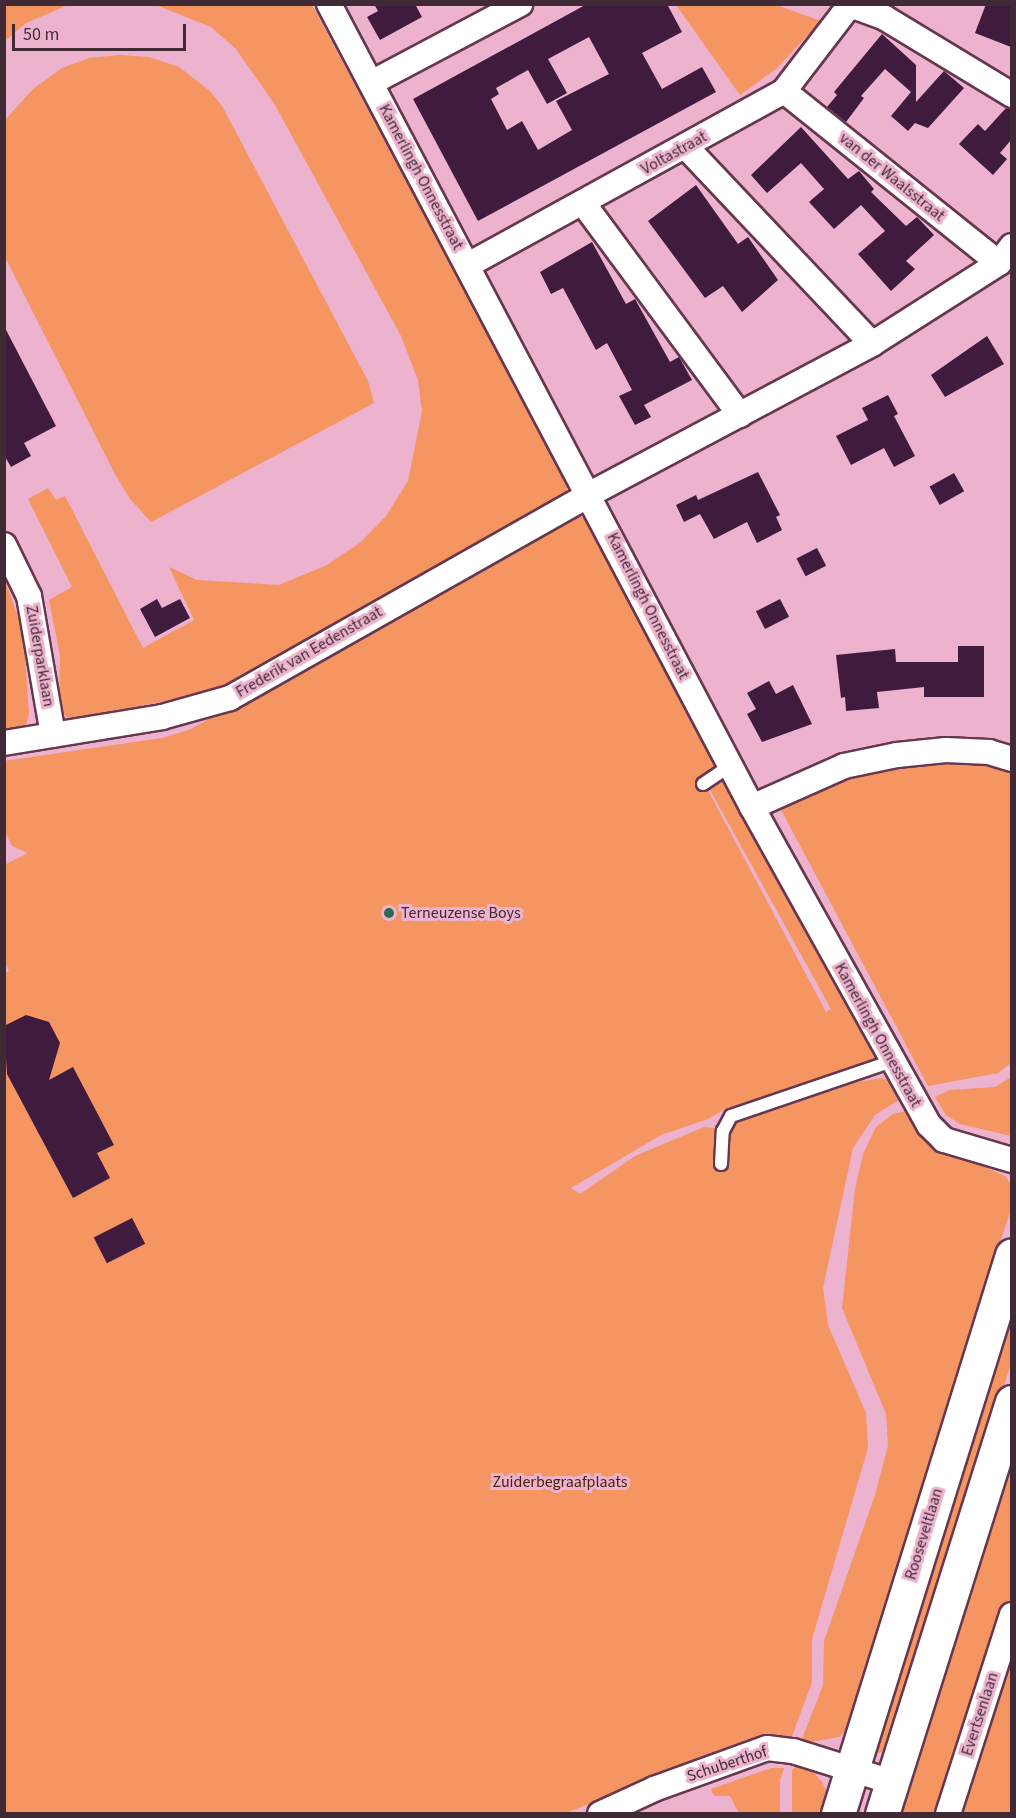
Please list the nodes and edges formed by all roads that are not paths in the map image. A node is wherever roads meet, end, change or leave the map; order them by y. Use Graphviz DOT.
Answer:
graph roads {
  1 [pos="329,4"];
  2 [pos="520,4"];
  3 [pos="850,4"];
  4 [pos="371,83"];
  5 [pos="784,90"];
  6 [pos="1011,95"];
  7 [pos="686,147"];
  8 [pos="583,203"];
  9 [pos="1005,254"];
  10 [pos="468,265"];
  11 [pos="872,344"];
  12 [pos="740,415"];
  13 [pos="590,494"];
  14 [pos="4,545"];
  15 [pos="53,735"];
  16 [pos="4,743"];
  17 [pos="1011,759"];
  18 [pos="731,765"];
  19 [pos="703,784"];
  20 [pos="752,807"];
  21 [pos="893,1061"];
  22 [pos="1011,1160"];
  23 [pos="721,1164"];
  24 [pos="1011,1255"];
  25 [pos="1011,1402"];
  26 [pos="1011,1615"];
  27 [pos="851,1769"];
  28 [pos="892,1782"];
  29 [pos="600,1814"];
  30 [pos="838,1814"];
  31 [pos="882,1814"];
  32 [pos="948,1814"];
  1 -- 4 [label="street, Kamerlingh Onnesstraat"];
  2 -- 4 [label="street"];
  3 -- 5 [label="street, Voltastraat"];
  3 -- 6 [label="street"];
  4 -- 10 [label="street, Kamerlingh Onnesstraat"];
  5 -- 7 [label="street, Voltastraat"];
  5 -- 9 [label="street, van der Waalsstraat"];
  7 -- 8 [label="street, Voltastraat"];
  7 -- 11 [label="street"];
  8 -- 10 [label="street, Voltastraat"];
  8 -- 12 [label="street"];
  9 -- 11 [label="street, van der Waalsstraat"];
  10 -- 13 [label="street, Kamerlingh Onnesstraat"];
  11 -- 12 [label="street, van der Waalsstraat"];
  12 -- 13 [label="street, van der Waalsstraat"];
  13 -- 15 [label="street, Frederik van Eedenstraat"];
  13 -- 18 [label="street, Kamerlingh Onnesstraat"];
  14 -- 15 [label="street, Zuiderparklaan"];
  15 -- 16 [label="street, Frederik van Eedenstraat"];
  17 -- 20 [label="street"];
  18 -- 19 [label="lane"];
  18 -- 20 [label="street, Kamerlingh Onnesstraat"];
  20 -- 21 [label="street, Kamerlingh Onnesstraat"];
  21 -- 22 [label="street, Kamerlingh Onnesstraat"];
  21 -- 23 [label="lane"];
  24 -- 27 [label="main road, Rooseveltlaan"];
  25 -- 28 [label="main road"];
  26 -- 32 [label="street, Evertsenlaan"];
  27 -- 28 [label="street, Schuberthof"];
  27 -- 29 [label="street, Schuberthof"];
  27 -- 30 [label="main road, Rooseveltlaan"];
  28 -- 31 [label="main road"];
}
